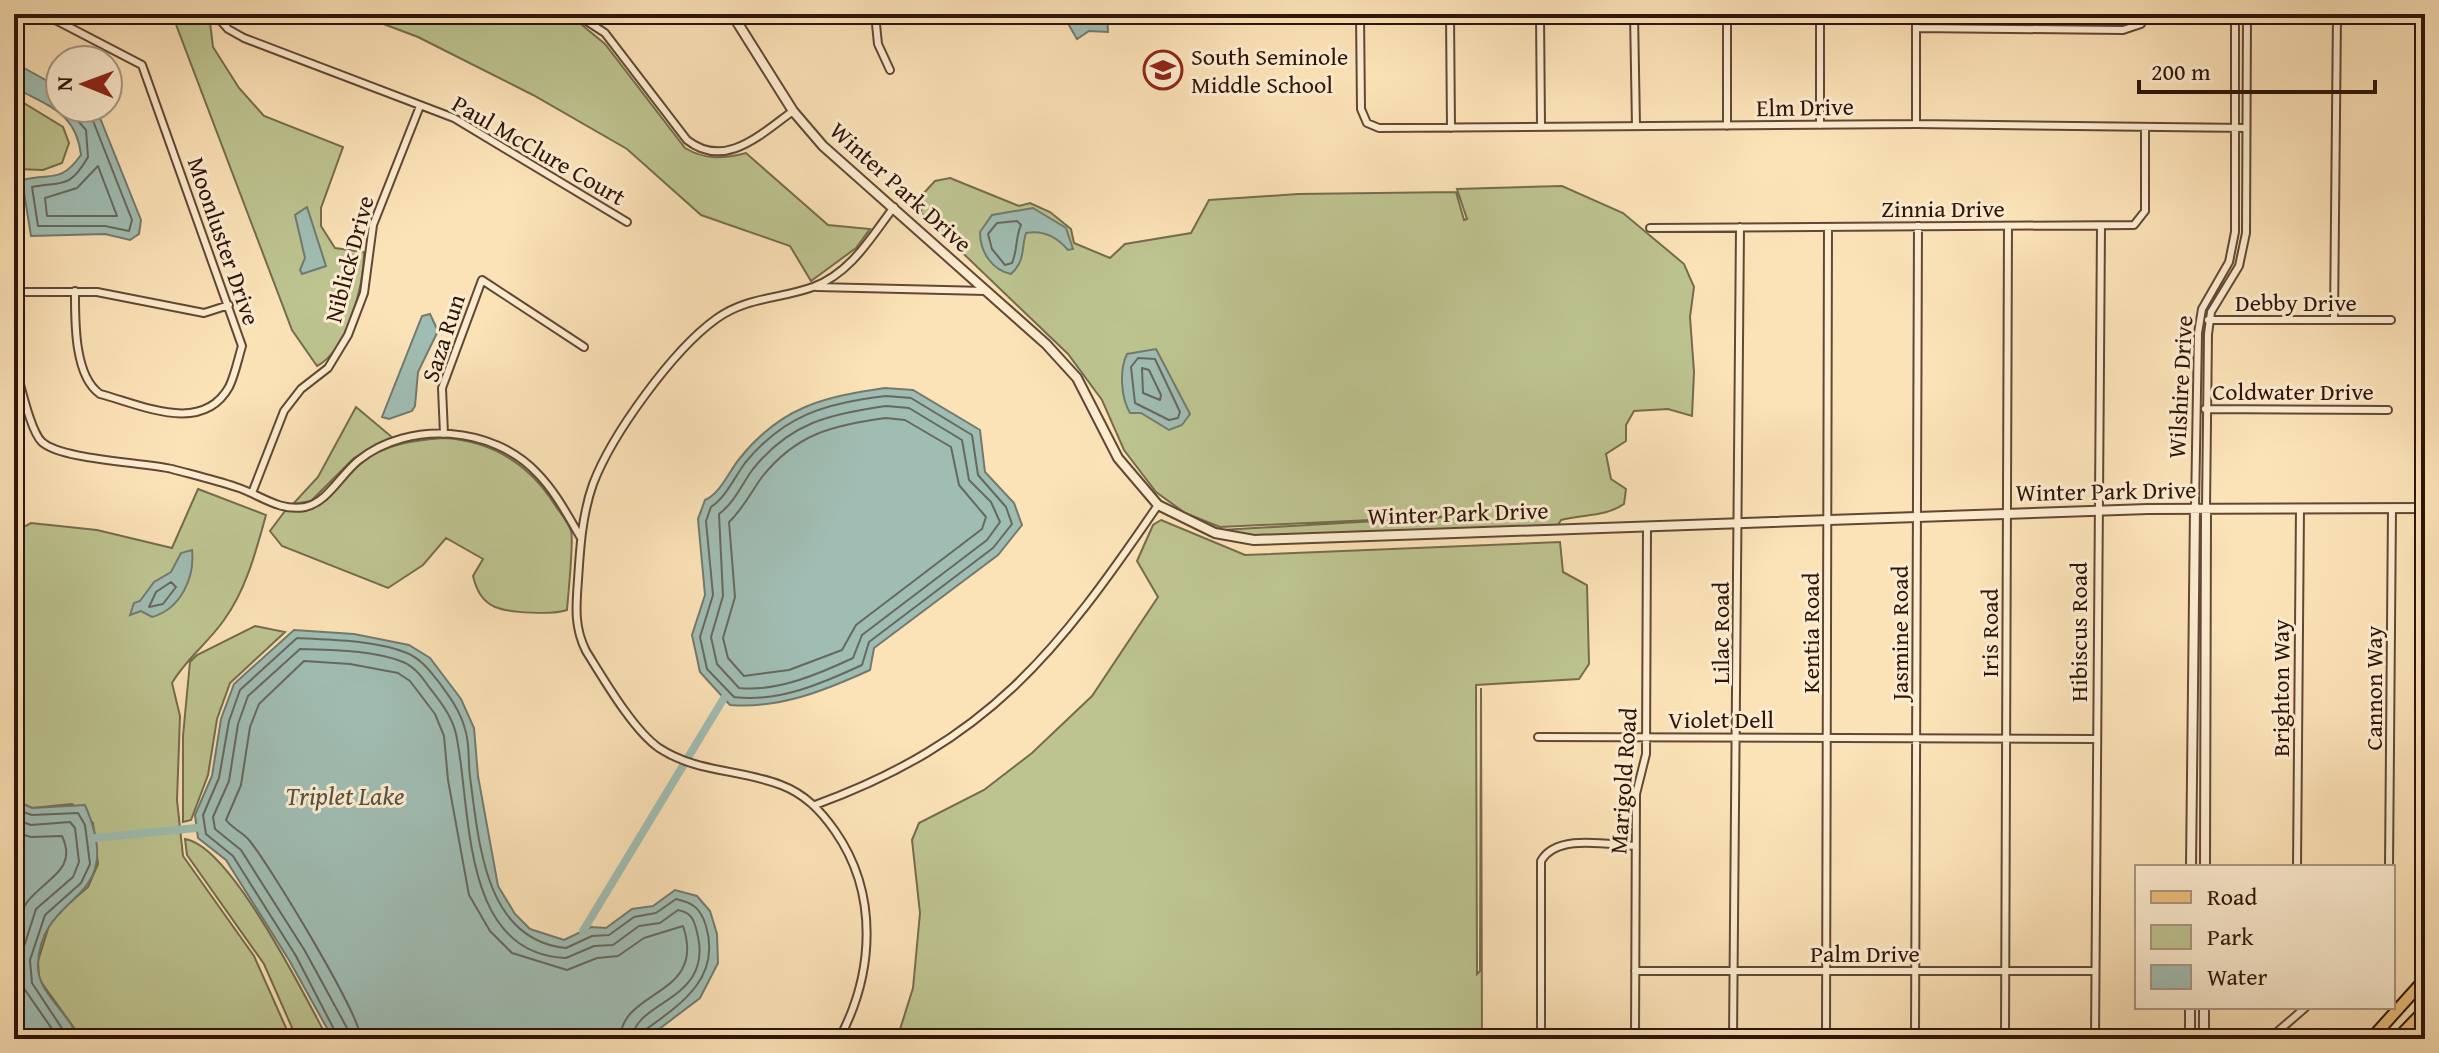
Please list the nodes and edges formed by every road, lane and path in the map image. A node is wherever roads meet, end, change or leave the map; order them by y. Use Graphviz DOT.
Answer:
graph roads {
  1 [pos="44,14"];
  2 [pos="215,14"];
  3 [pos="576,14"];
  4 [pos="732,14"];
  5 [pos="875,14"];
  6 [pos="1360,14"];
  7 [pos="1450,14"];
  8 [pos="1540,14"];
  9 [pos="1634,14"];
  10 [pos="1727,14"];
  11 [pos="1820,14"];
  12 [pos="1916,14"];
  13 [pos="2146,14"];
  14 [pos="2235,14"];
  15 [pos="2247,14"];
  16 [pos="2337,14"];
  17 [pos="1916,28"];
  18 [pos="890,70"];
  19 [pos="420,106"];
  20 [pos="793,111"];
  21 [pos="1916,124"];
  22 [pos="1820,125"];
  23 [pos="1541,126"];
  24 [pos="1636,126"];
  25 [pos="1727,126"];
  26 [pos="2145,127"];
  27 [pos="2235,127"];
  28 [pos="1451,128"];
  29 [pos="2246,128"];
  30 [pos="894,207"];
  31 [pos="627,222"];
  32 [pos="1918,226"];
  33 [pos="2008,226"];
  34 [pos="2101,226"];
  35 [pos="1740,227"];
  36 [pos="1828,227"];
  37 [pos="1650,228"];
  38 [pos="814,287"];
  39 [pos="75,291"];
  40 [pos="987,291"];
  41 [pos="14,292"];
  42 [pos="229,305"];
  43 [pos="2201,319"];
  44 [pos="2334,319"];
  45 [pos="2211,320"];
  46 [pos="2391,320"];
  47 [pos="584,347"];
  48 [pos="14,363"];
  49 [pos="2198,409"];
  50 [pos="2208,409"];
  51 [pos="2388,410"];
  52 [pos="444,434"];
  53 [pos="252,493"];
  54 [pos="1158,505"];
  55 [pos="2195,507"];
  56 [pos="2206,508"];
  57 [pos="2300,508"];
  58 [pos="2392,508"];
  59 [pos="2425,508"];
  60 [pos="2097,511"];
  61 [pos="2007,513"];
  62 [pos="1917,517"];
  63 [pos="1827,520"];
  64 [pos="1738,523"];
  65 [pos="1647,526"];
  66 [pos="581,538"];
  67 [pos="2192,619"];
  68 [pos="2206,619"];
  69 [pos="1538,737"];
  70 [pos="1646,737"];
  71 [pos="1738,737"];
  72 [pos="2006,737"];
  73 [pos="1828,738"];
  74 [pos="1917,738"];
  75 [pos="2096,739"];
  76 [pos="2191,789"];
  77 [pos="2205,789"];
  78 [pos="815,805"];
  79 [pos="1635,846"];
  80 [pos="2191,865"];
  81 [pos="2205,865"];
  82 [pos="2297,865"];
  83 [pos="2389,865"];
  84 [pos="1734,970"];
  85 [pos="1635,971"];
  86 [pos="1826,971"];
  87 [pos="1916,971"];
  88 [pos="2005,971"];
  89 [pos="2095,971"];
  90 [pos="2425,979"];
  91 [pos="2190,1009"];
  92 [pos="2204,1009"];
  93 [pos="2304,1009"];
  94 [pos="2425,1010"];
  95 [pos="2425,1030"];
  96 [pos="839,1039"];
  97 [pos="1541,1039"];
  98 [pos="1635,1039"];
  99 [pos="1733,1039"];
  100 [pos="1826,1039"];
  101 [pos="1915,1039"];
  102 [pos="2005,1039"];
  103 [pos="2095,1039"];
  104 [pos="2190,1039"];
  105 [pos="2204,1039"];
  106 [pos="2269,1039"];
  107 [pos="2371,1039"];
  108 [pos="2397,1039"];
  109 [pos="2416,1039"];
  1 -- 42 [label="street, Moonluster Drive"];
  2 -- 19 [label="street, Paul McClure Court"];
  3 -- 20 [label="street"];
  4 -- 20 [label="street, Winter Park Drive"];
  5 -- 18 [label="street"];
  6 -- 28 [label="street, Elm Drive"];
  7 -- 28 [label="street"];
  8 -- 23 [label="street"];
  9 -- 24 [label="street"];
  10 -- 25 [label="street"];
  11 -- 22 [label="street"];
  12 -- 17 [label="street"];
  13 -- 17 [label="street"];
  14 -- 27 [label="street, Wilshire Drive"];
  15 -- 29 [label="street, Wilshire Drive"];
  16 -- 44 [label="street"];
  17 -- 21 [label="street"];
  19 -- 31 [label="street, Paul McClure Court"];
  19 -- 53 [label="street, Niblick Drive"];
  20 -- 30 [label="street, Winter Park Drive"];
  21 -- 22 [label="street, Elm Drive"];
  21 -- 26 [label="street, Elm Drive"];
  22 -- 25 [label="street, Elm Drive"];
  23 -- 24 [label="street, Elm Drive"];
  23 -- 28 [label="street, Elm Drive"];
  24 -- 25 [label="street, Elm Drive"];
  26 -- 27 [label="street, Elm Drive"];
  26 -- 34 [label="street, Zinnia Drive"];
  27 -- 29 [label="street, Elm Drive"];
  27 -- 43 [label="street, Wilshire Drive"];
  29 -- 45 [label="street, Wilshire Drive"];
  30 -- 38 [label="street"];
  30 -- 40 [label="street, Winter Park Drive"];
  32 -- 33 [label="street, Zinnia Drive"];
  32 -- 36 [label="street, Zinnia Drive"];
  32 -- 62 [label="street, Jasmine Road"];
  33 -- 34 [label="street, Zinnia Drive"];
  33 -- 61 [label="street, Iris Road"];
  34 -- 60 [label="street, Hibiscus Road"];
  35 -- 36 [label="street, Zinnia Drive"];
  35 -- 37 [label="street, Zinnia Drive"];
  35 -- 64 [label="street, Lilac Road"];
  36 -- 63 [label="street, Kentia Road"];
  38 -- 40 [label="street"];
  38 -- 66 [label="street"];
  39 -- 41 [label="street"];
  39 -- 42 [label="street"];
  39 -- 42 [label="street, Moonluster Drive"];
  40 -- 54 [label="street, Winter Park Drive"];
  43 -- 45 [label="street, Debby Drive"];
  43 -- 49 [label="street, Wilshire Drive"];
  44 -- 45 [label="street, Debby Drive"];
  44 -- 46 [label="street, Debby Drive"];
  45 -- 50 [label="street, Wilshire Drive"];
  47 -- 52 [label="street, Saza Run"];
  48 -- 53 [label="street"];
  49 -- 50 [label="street, Coldwater Drive"];
  49 -- 55 [label="street, Wilshire Drive"];
  50 -- 51 [label="street, Coldwater Drive"];
  50 -- 56 [label="street, Wilshire Drive"];
  52 -- 53 [label="street"];
  52 -- 66 [label="street"];
  54 -- 65 [label="street, Winter Park Drive"];
  54 -- 78 [label="street"];
  55 -- 56 [label="street, Winter Park Drive"];
  55 -- 60 [label="street, Winter Park Drive"];
  55 -- 67 [label="street, Wilshire Drive"];
  56 -- 57 [label="street, Winter Park Drive"];
  56 -- 68 [label="street, Wilshire Drive"];
  57 -- 58 [label="street, Winter Park Drive"];
  57 -- 82 [label="street, Brighton Way"];
  58 -- 59 [label="street, Winter Park Drive"];
  58 -- 83 [label="street, Cannon Way"];
  60 -- 61 [label="street, Winter Park Drive"];
  60 -- 75 [label="street, Hibiscus Road"];
  61 -- 62 [label="street, Winter Park Drive"];
  61 -- 72 [label="street, Iris Road"];
  62 -- 63 [label="street, Winter Park Drive"];
  62 -- 74 [label="street, Jasmine Road"];
  63 -- 64 [label="street, Winter Park Drive"];
  63 -- 73 [label="street, Kentia Road"];
  64 -- 65 [label="street, Winter Park Drive"];
  64 -- 71 [label="street, Lilac Road"];
  65 -- 70 [label="street, Marigold Road"];
  66 -- 78 [label="street"];
  67 -- 68 [label="street"];
  67 -- 76 [label="street, Wilshire Drive"];
  68 -- 77 [label="street, Wilshire Drive"];
  69 -- 70 [label="street, Violet Dell"];
  70 -- 71 [label="street, Violet Dell"];
  70 -- 79 [label="street, Marigold Road"];
  71 -- 73 [label="street, Violet Dell"];
  71 -- 84 [label="street, Lilac Road"];
  72 -- 74 [label="street, Violet Dell"];
  72 -- 75 [label="street, Violet Dell"];
  72 -- 88 [label="street, Iris Road"];
  73 -- 74 [label="street, Violet Dell"];
  73 -- 86 [label="street, Kentia Road"];
  74 -- 87 [label="street, Jasmine Road"];
  75 -- 89 [label="street, Hibiscus Road"];
  76 -- 77 [label="street"];
  76 -- 80 [label="street, Wilshire Drive"];
  77 -- 81 [label="street, Wilshire Drive"];
  78 -- 96 [label="street"];
  79 -- 85 [label="street, Marigold Road"];
  79 -- 97 [label="street"];
  84 -- 85 [label="street, Palm Drive"];
  84 -- 86 [label="street, Palm Drive"];
  84 -- 99 [label="street, Lilac Road"];
  85 -- 98 [label="street, Marigold Road"];
  86 -- 87 [label="street, Palm Drive"];
  86 -- 100 [label="street, Kentia Road"];
  87 -- 88 [label="street, Palm Drive"];
  87 -- 101 [label="street, Jasmine Road"];
  88 -- 89 [label="street, Palm Drive"];
  88 -- 102 [label="street, Iris Road"];
  89 -- 103 [label="street, Hibiscus Road"];
  90 -- 107 [label="main road"];
  91 -- 104 [label="street"];
  92 -- 105 [label="street"];
  93 -- 106 [label="street"];
  94 -- 108 [label="main road"];
  95 -- 109 [label="main road"];
}
